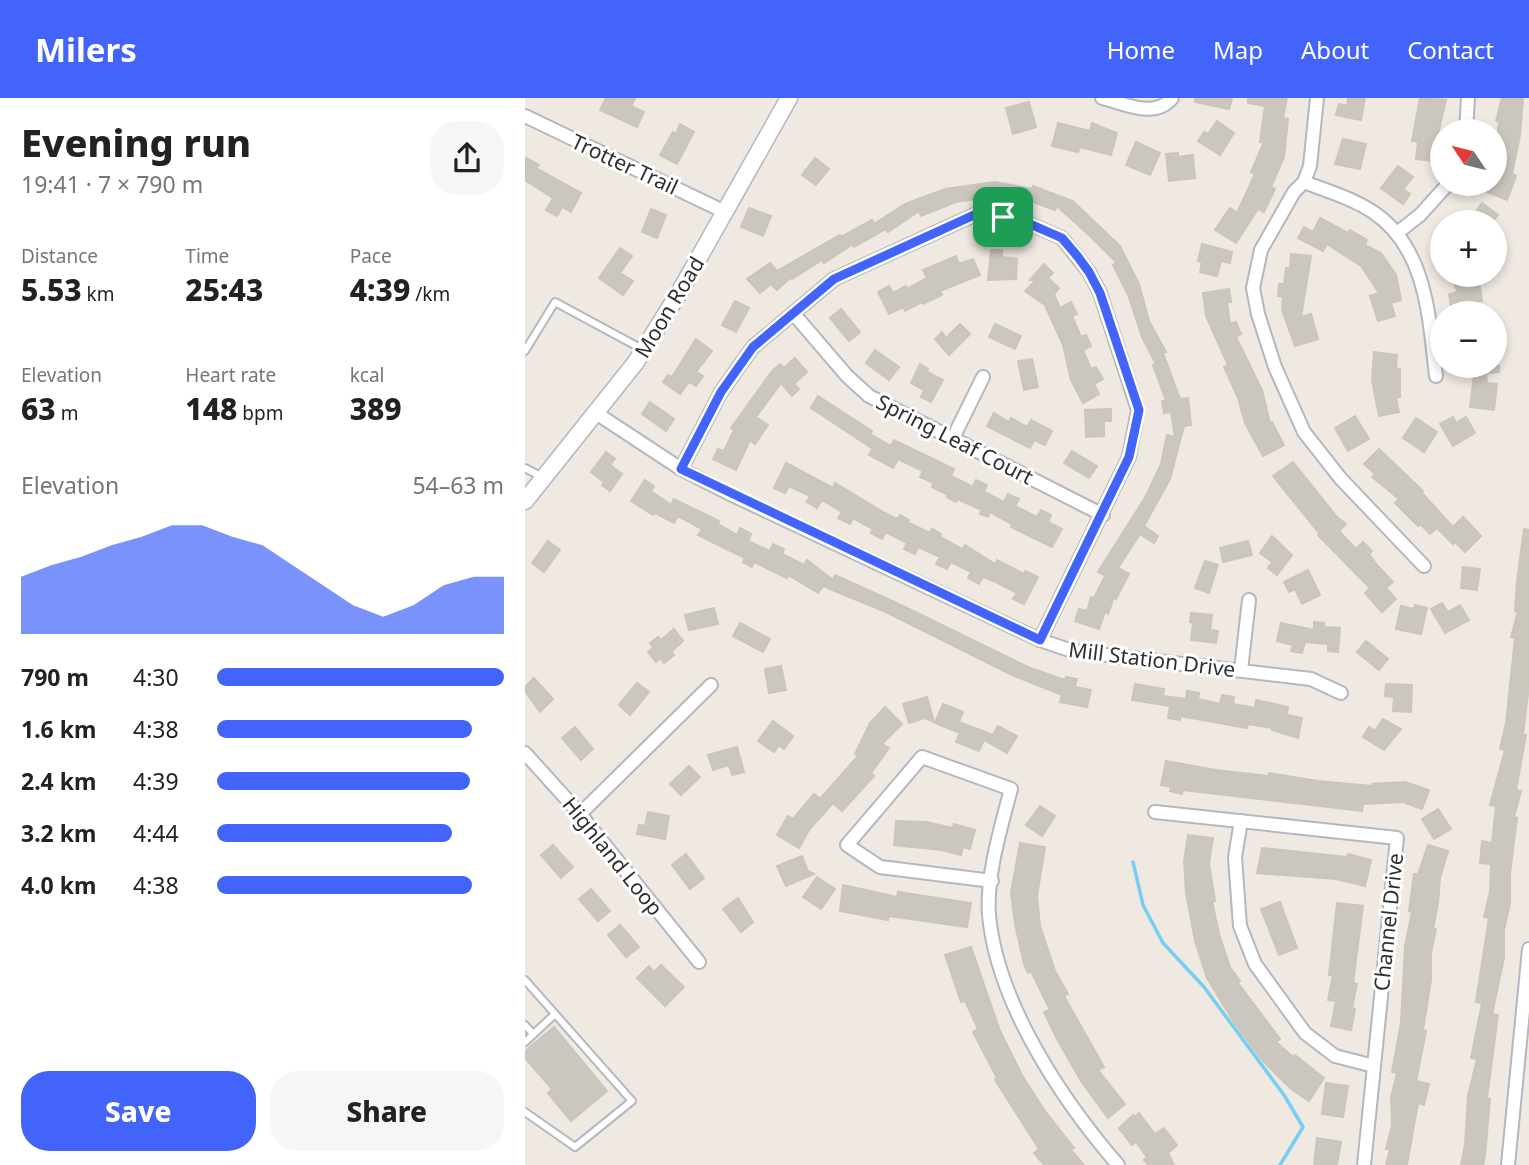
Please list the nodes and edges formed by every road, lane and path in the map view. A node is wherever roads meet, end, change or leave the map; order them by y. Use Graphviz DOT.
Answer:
graph roads {
  1 [pos="789,98"];
  2 [pos="1102,98"];
  3 [pos="1172,98"];
  4 [pos="1317,98"];
  5 [pos="1468,98"];
  6 [pos="525,116"];
  7 [pos="1467,119"];
  8 [pos="1304,183"];
  9 [pos="1437,196"];
  10 [pos="725,212"];
  11 [pos="1397,233"];
  12 [pos="793,313"];
  13 [pos="1430,325"];
  14 [pos="643,350"];
  15 [pos="525,351"];
  16 [pos="983,377"];
  17 [pos="596,413"];
  18 [pos="953,438"];
  19 [pos="525,468"];
  20 [pos="681,469"];
  21 [pos="544,478"];
  22 [pos="525,500"];
  23 [pos="1103,515"];
  24 [pos="1425,566"];
  25 [pos="1249,600"];
  26 [pos="1040,640"];
  27 [pos="1241,670"];
  28 [pos="711,685"];
  29 [pos="1341,693"];
  30 [pos="525,752"];
  31 [pos="1155,812"];
  32 [pos="579,814"];
  33 [pos="1241,821"];
  34 [pos="992,881"];
  35 [pos="1529,949"];
  36 [pos="699,962"];
  37 [pos="525,980"];
  38 [pos="555,1014"];
  39 [pos="525,1025"];
  40 [pos="533,1034"];
  41 [pos="525,1042"];
  42 [pos="1374,1066"];
  43 [pos="525,1112"];
  44 [pos="1118,1165"];
  45 [pos="1364,1165"];
  46 [pos="1508,1165"];
  1 -- 10 [label="street, Moon Road"];
  2 -- 3 [label="street"];
  4 -- 8 [label="street"];
  5 -- 7 [label="street"];
  6 -- 10 [label="street, Trotter Trail"];
  8 -- 11 [label="street"];
  8 -- 24 [label="street"];
  9 -- 11 [label="street"];
  10 -- 14 [label="street, Moon Road"];
  11 -- 13 [label="street"];
  12 -- 18 [label="street, Spring Leaf Court"];
  12 -- 20 [label="street"];
  12 -- 23 [label="street"];
  14 -- 15 [label="lane"];
  14 -- 17 [label="street, Moon Road"];
  16 -- 18 [label="street"];
  17 -- 20 [label="street, Mill Station Drive"];
  17 -- 21 [label="street, Moon Road"];
  18 -- 23 [label="street, Spring Leaf Court"];
  19 -- 21 [label="lane"];
  20 -- 26 [label="street, Mill Station Drive"];
  21 -- 22 [label="street, Moon Road"];
  23 -- 26 [label="street"];
  25 -- 27 [label="street"];
  26 -- 27 [label="street, Mill Station Drive"];
  27 -- 29 [label="street, Mill Station Drive"];
  28 -- 32 [label="street"];
  30 -- 32 [label="street, Highland Loop"];
  31 -- 33 [label="street, Channel Drive"];
  32 -- 36 [label="street, Highland Loop"];
  33 -- 42 [label="street"];
  33 -- 42 [label="street, Channel Drive"];
  34 -- 34 [label="street"];
  34 -- 44 [label="street"];
  35 -- 46 [label="street"];
  37 -- 38 [label="lane"];
  38 -- 40 [label="lane"];
  38 -- 43 [label="lane"];
  39 -- 40 [label="lane"];
  40 -- 41 [label="lane"];
  42 -- 45 [label="street, Channel Drive"];
}
